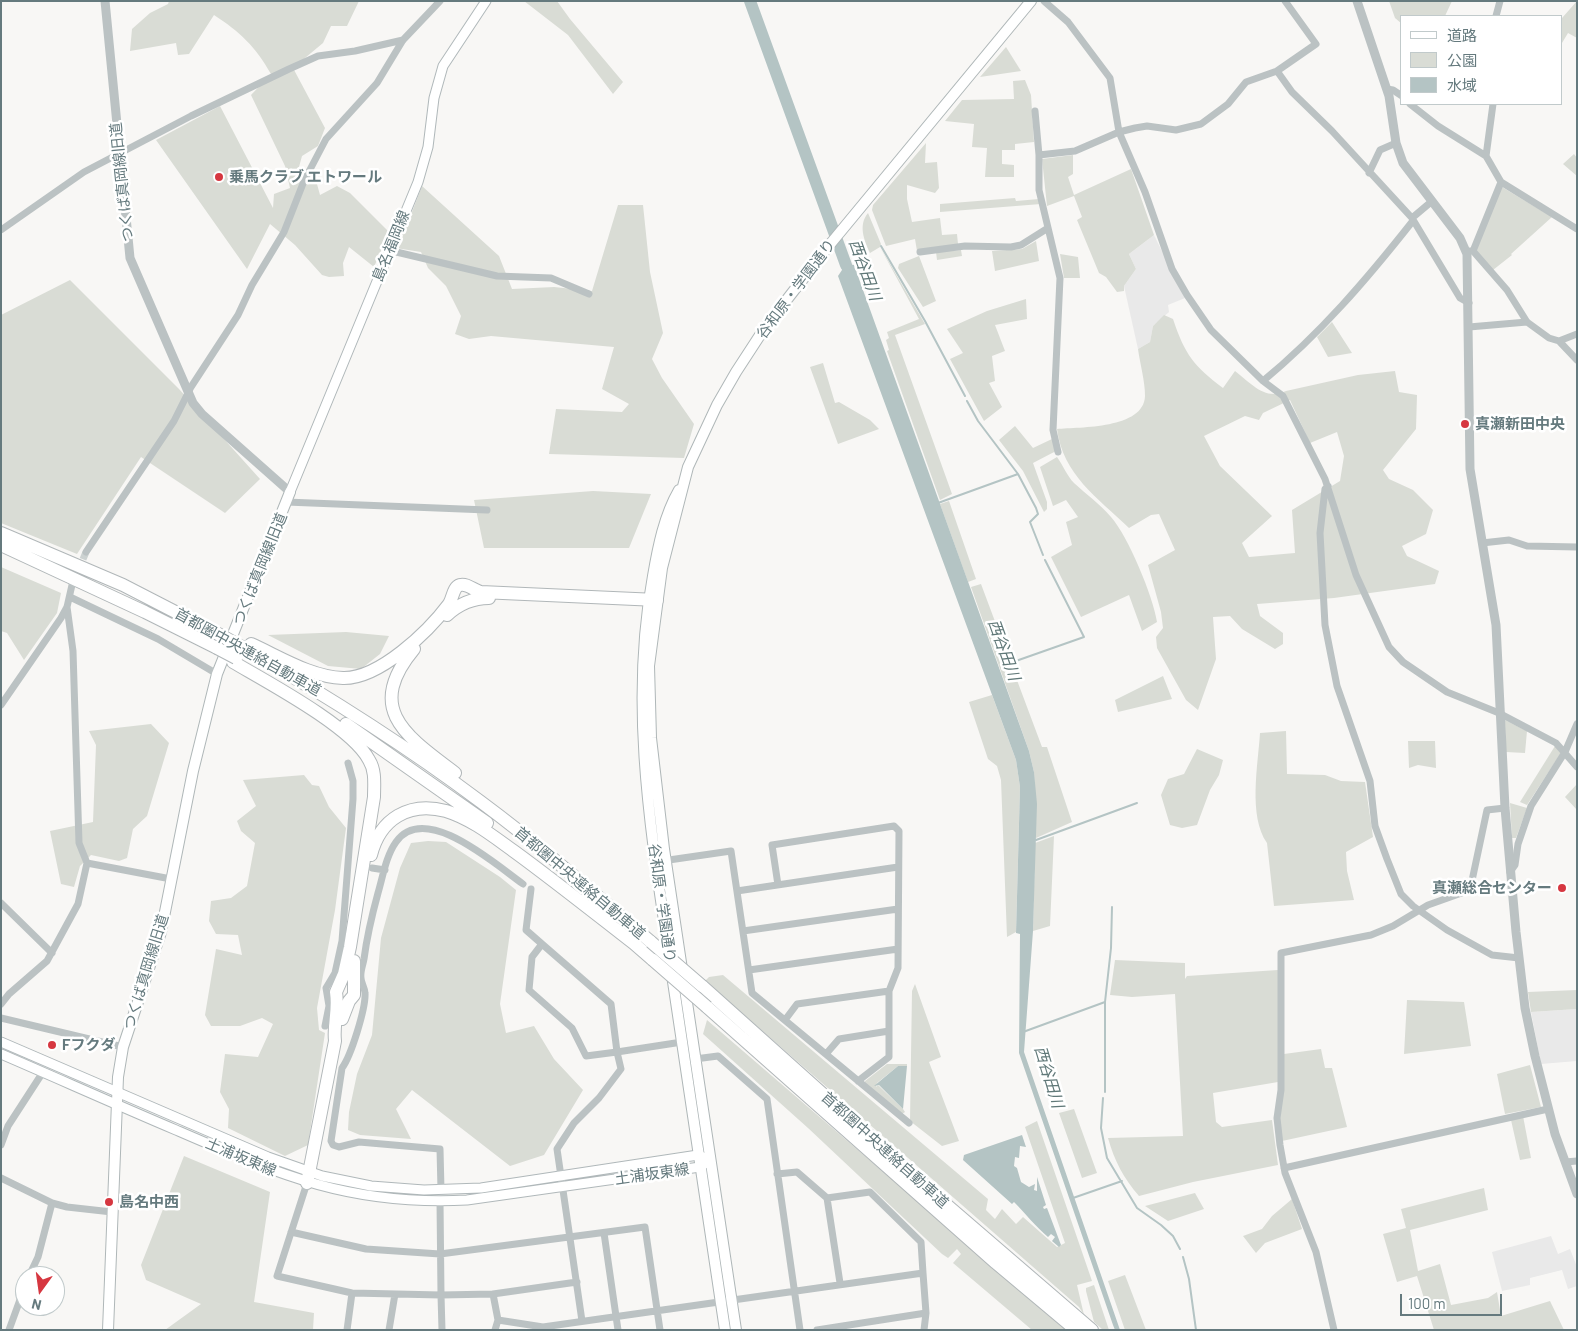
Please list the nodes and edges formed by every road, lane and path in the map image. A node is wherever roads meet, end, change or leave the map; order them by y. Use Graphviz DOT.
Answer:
graph roads {
  1 [pos="105,1"];
  2 [pos="440,1"];
  3 [pos="486,1"];
  4 [pos="1031,1"];
  5 [pos="1044,1"];
  6 [pos="1284,1"];
  7 [pos="1357,1"];
  8 [pos="1500,1"];
  9 [pos="1496,15"];
  10 [pos="403,40"];
  11 [pos="1277,71"];
  12 [pos="1387,89"];
  13 [pos="1400,95"];
  14 [pos="1411,105"];
  15 [pos="1493,105"];
  16 [pos="1035,111"];
  17 [pos="1119,132"];
  18 [pos="1396,143"];
  19 [pos="119,153"];
  20 [pos="1039,155"];
  21 [pos="1486,156"];
  22 [pos="1370,173"];
  23 [pos="1501,182"];
  24 [pos="1431,202"];
  25 [pos="1412,220"];
  26 [pos="1048,228"];
  27 [pos="1577,229"];
  28 [pos="1,230"];
  29 [pos="388,250"];
  30 [pos="1469,251"];
  31 [pos="920,252"];
  32 [pos="589,294"];
  33 [pos="1469,303"];
  34 [pos="1527,322"];
  35 [pos="1469,327"];
  36 [pos="1577,334"];
  37 [pos="1559,341"];
  38 [pos="1577,360"];
  39 [pos="1262,380"];
  40 [pos="189,392"];
  41 [pos="1058,452"];
  42 [pos="1328,486"];
  43 [pos="290,492"];
  44 [pos="286,502"];
  45 [pos="487,510"];
  46 [pos="1,533"];
  47 [pos="1482,543"];
  48 [pos="1,545"];
  49 [pos="1577,548"];
  50 [pos="86,552"];
  51 [pos="72,585"];
  52 [pos="538,595"];
  53 [pos="70,597"];
  54 [pos="653,599"];
  55 [pos="67,607"];
  56 [pos="221,642"];
  57 [pos="239,652"];
  58 [pos="217,674"];
  59 [pos="1,705"];
  60 [pos="1499,714"];
  61 [pos="1577,724"];
  62 [pos="1565,752"];
  63 [pos="348,763"];
  64 [pos="1577,767"];
  65 [pos="1505,808"];
  66 [pos="527,838"];
  67 [pos="660,861"];
  68 [pos="87,863"];
  69 [pos="347,864"];
  70 [pos="357,866"];
  71 [pos="898,867"];
  72 [pos="372,868"];
  73 [pos="384,870"];
  74 [pos="1510,872"];
  75 [pos="170,878"];
  76 [pos="523,884"];
  77 [pos="778,885"];
  78 [pos="531,888"];
  79 [pos="737,891"];
  80 [pos="1,904"];
  81 [pos="898,909"];
  82 [pos="1419,910"];
  83 [pos="743,931"];
  84 [pos="542,944"];
  85 [pos="636,945"];
  86 [pos="898,949"];
  87 [pos="52,953"];
  88 [pos="1519,958"];
  89 [pos="749,970"];
  90 [pos="888,991"];
  91 [pos="1,1004"];
  92 [pos="1,1018"];
  93 [pos="785,1020"];
  94 [pos="325,1026"];
  95 [pos="889,1032"];
  96 [pos="335,1041"];
  97 [pos="1,1042"];
  98 [pos="682,1042"];
  99 [pos="123,1047"];
  100 [pos="617,1052"];
  101 [pos="1,1054"];
  102 [pos="826,1054"];
  103 [pos="695,1059"];
  104 [pos="43,1072"];
  105 [pos="858,1081"];
  106 [pos="118,1092"];
  107 [pos="118,1105"];
  108 [pos="1548,1109"];
  109 [pos="908,1123"];
  110 [pos="1,1145"];
  111 [pos="698,1155"];
  112 [pos="710,1160"];
  113 [pos="1577,1160"];
  114 [pos="1565,1162"];
  115 [pos="700,1167"];
  116 [pos="1284,1168"];
  117 [pos="777,1174"];
  118 [pos="562,1176"];
  119 [pos="308,1177"];
  120 [pos="1,1178"];
  121 [pos="563,1187"];
  122 [pos="441,1190"];
  123 [pos="1577,1194"];
  124 [pos="827,1198"];
  125 [pos="440,1201"];
  126 [pos="52,1203"];
  127 [pos="112,1212"];
  128 [pos="291,1232"];
  129 [pos="604,1233"];
  130 [pos="569,1238"];
  131 [pos="440,1254"];
  132 [pos="34,1266"];
  133 [pos="924,1273"];
  134 [pos="576,1282"];
  135 [pos="840,1283"];
  136 [pos="795,1290"];
  137 [pos="352,1293"];
  138 [pos="395,1294"];
  139 [pos="493,1294"];
  140 [pos="441,1295"];
  141 [pos="726,1300"];
  142 [pos="657,1311"];
  143 [pos="926,1313"];
  144 [pos="15,1314"];
  145 [pos="616,1316"];
  146 [pos="498,1320"];
  147 [pos="582,1321"];
  148 [pos="562,1327"];
  149 [pos="9,1330"];
  150 [pos="108,1330"];
  151 [pos="347,1330"];
  152 [pos="389,1330"];
  153 [pos="442,1330"];
  154 [pos="495,1330"];
  155 [pos="618,1330"];
  156 [pos="660,1330"];
  157 [pos="725,1330"];
  158 [pos="736,1330"];
  159 [pos="800,1330"];
  160 [pos="817,1330"];
  161 [pos="924,1330"];
  162 [pos="1076,1330"];
  163 [pos="1092,1330"];
  164 [pos="1334,1330"];
  1 -- 19 [label="street, つくば真岡線旧道"];
  2 -- 10 [label="street"];
  3 -- 29 [label="main road, 島名福岡線"];
  4 -- 54 [label="main road, 谷和原・学園通り"];
  5 -- 17 [label="street"];
  6 -- 11 [label="street"];
  7 -- 12 [label="street"];
  8 -- 9 [label="street"];
  10 -- 19 [label="street"];
  10 -- 40 [label="street"];
  11 -- 17 [label="street"];
  11 -- 22 [label="street"];
  12 -- 13 [label="street"];
  12 -- 18 [label="street"];
  14 -- 21 [label="street"];
  15 -- 21 [label="street"];
  16 -- 20 [label="street"];
  17 -- 20 [label="street"];
  17 -- 39 [label="street"];
  18 -- 22 [label="street"];
  18 -- 24 [label="street"];
  19 -- 28 [label="street"];
  19 -- 40 [label="street, つくば真岡線旧道"];
  20 -- 26 [label="street"];
  21 -- 23 [label="street"];
  22 -- 25 [label="street"];
  23 -- 27 [label="street"];
  23 -- 30 [label="street"];
  24 -- 25 [label="street"];
  24 -- 30 [label="street"];
  25 -- 33 [label="street"];
  25 -- 39 [label="street"];
  26 -- 31 [label="street"];
  26 -- 41 [label="street"];
  29 -- 32 [label="street"];
  29 -- 43 [label="main road, 島名福岡線"];
  30 -- 33 [label="street"];
  30 -- 34 [label="street"];
  33 -- 35 [label="street"];
  34 -- 35 [label="street"];
  34 -- 37 [label="street"];
  35 -- 47 [label="street"];
  36 -- 37 [label="street"];
  37 -- 38 [label="street"];
  39 -- 42 [label="street"];
  40 -- 43 [label="street, つくば真岡線旧道"];
  40 -- 50 [label="street"];
  42 -- 60 [label="street"];
  42 -- 82 [label="street"];
  43 -- 44 [label="main road, つくば真岡線旧道"];
  44 -- 45 [label="street"];
  44 -- 58 [label="main road, つくば真岡線旧道"];
  46 -- 56 [label="highway, 首都圏中央連絡自動車道"];
  47 -- 49 [label="street"];
  47 -- 60 [label="street"];
  48 -- 56 [label="highway, 首都圏中央連絡自動車道"];
  51 -- 53 [label="street"];
  52 -- 54 [label="highway"];
  52 -- 57 [label="highway"];
  52 -- 66 [label="highway"];
  53 -- 55 [label="street"];
  53 -- 58 [label="street"];
  54 -- 67 [label="main road, 谷和原・学園通り"];
  55 -- 59 [label="street"];
  55 -- 68 [label="street"];
  56 -- 57 [label="highway, 首都圏中央連絡自動車道, bridge"];
  56 -- 57 [label="highway"];
  57 -- 66 [label="highway, 首都圏中央連絡自動車道"];
  57 -- 85 [label="highway, 首都圏中央連絡自動車道"];
  57 -- 96 [label="highway"];
  58 -- 75 [label="main road, つくば真岡線旧道"];
  60 -- 62 [label="street"];
  60 -- 65 [label="street"];
  61 -- 62 [label="street"];
  62 -- 64 [label="street"];
  62 -- 74 [label="street"];
  63 -- 69 [label="street"];
  65 -- 74 [label="street"];
  65 -- 82 [label="street"];
  66 -- 163 [label="highway, 首都圏中央連絡自動車道, bridge"];
  67 -- 79 [label="street"];
  67 -- 98 [label="main road, 谷和原・学園通り"];
  67 -- 103 [label="main road, 谷和原・学園通り"];
  68 -- 75 [label="street"];
  68 -- 87 [label="street"];
  69 -- 70 [label="street"];
  69 -- 94 [label="street"];
  71 -- 77 [label="street"];
  71 -- 77 [label="street"];
  71 -- 81 [label="street"];
  72 -- 73 [label="street"];
  73 -- 76 [label="street"];
  73 -- 122 [label="street"];
  74 -- 88 [label="street"];
  75 -- 99 [label="main road, つくば真岡線旧道"];
  77 -- 79 [label="street"];
  78 -- 84 [label="street"];
  79 -- 83 [label="street"];
  80 -- 87 [label="street"];
  81 -- 83 [label="street"];
  81 -- 86 [label="street"];
  82 -- 88 [label="street"];
  82 -- 116 [label="street"];
  83 -- 89 [label="street"];
  84 -- 100 [label="street"];
  84 -- 100 [label="street"];
  85 -- 96 [label="highway"];
  85 -- 162 [label="highway, 首都圏中央連絡自動車道, bridge"];
  86 -- 89 [label="street"];
  86 -- 90 [label="street"];
  87 -- 91 [label="street"];
  88 -- 108 [label="street"];
  89 -- 93 [label="street"];
  90 -- 93 [label="street"];
  90 -- 95 [label="street"];
  92 -- 99 [label="street"];
  93 -- 102 [label="street"];
  95 -- 102 [label="street"];
  95 -- 105 [label="street"];
  96 -- 119 [label="highway"];
  97 -- 106 [label="main road, 土浦坂東線"];
  98 -- 100 [label="street"];
  98 -- 111 [label="main road, 谷和原・学園通り"];
  99 -- 106 [label="main road, つくば真岡線旧道"];
  100 -- 118 [label="street"];
  101 -- 104 [label="main road, 土浦坂東線"];
  102 -- 105 [label="street"];
  103 -- 112 [label="main road, 谷和原・学園通り"];
  103 -- 117 [label="street"];
  104 -- 107 [label="main road, 土浦坂東線"];
  104 -- 110 [label="street"];
  105 -- 109 [label="street"];
  106 -- 107 [label="main road, つくば真岡線旧道"];
  106 -- 119 [label="main road, 土浦坂東線"];
  107 -- 119 [label="main road, 土浦坂東線"];
  107 -- 127 [label="main road, つくば真岡線旧道"];
  108 -- 114 [label="street"];
  108 -- 116 [label="street"];
  111 -- 112 [label="main road, 土浦坂東線"];
  111 -- 115 [label="main road, 谷和原・学園通り"];
  111 -- 118 [label="main road, 土浦坂東線"];
  112 -- 115 [label="main road, 土浦坂東線"];
  112 -- 141 [label="main road, 谷和原・学園通り"];
  113 -- 114 [label="street"];
  114 -- 123 [label="street"];
  115 -- 121 [label="main road, 土浦坂東線"];
  115 -- 141 [label="main road, 谷和原・学園通り"];
  116 -- 164 [label="street"];
  117 -- 124 [label="street"];
  117 -- 136 [label="street"];
  118 -- 121 [label="street"];
  118 -- 122 [label="main road, 土浦坂東線"];
  119 -- 122 [label="main road, 土浦坂東線"];
  119 -- 125 [label="main road, 土浦坂東線"];
  119 -- 128 [label="street"];
  120 -- 126 [label="street"];
  121 -- 125 [label="main road, 土浦坂東線"];
  121 -- 130 [label="street"];
  124 -- 133 [label="street"];
  124 -- 135 [label="street"];
  125 -- 131 [label="street"];
  126 -- 127 [label="street"];
  126 -- 132 [label="street"];
  127 -- 150 [label="main road, つくば真岡線旧道"];
  128 -- 131 [label="street"];
  128 -- 137 [label="street"];
  129 -- 130 [label="street"];
  129 -- 142 [label="street"];
  129 -- 145 [label="street"];
  130 -- 131 [label="street"];
  130 -- 134 [label="street"];
  131 -- 140 [label="street"];
  133 -- 135 [label="street"];
  133 -- 143 [label="street"];
  134 -- 139 [label="street"];
  134 -- 147 [label="street"];
  135 -- 136 [label="street"];
  136 -- 141 [label="street"];
  136 -- 159 [label="street"];
  137 -- 138 [label="street"];
  137 -- 151 [label="street"];
  138 -- 140 [label="street"];
  138 -- 152 [label="street"];
  139 -- 140 [label="street"];
  139 -- 146 [label="street"];
  140 -- 153 [label="street"];
  141 -- 142 [label="street"];
  141 -- 157 [label="main road, 谷和原・学園通り"];
  141 -- 158 [label="main road, 谷和原・学園通り"];
  142 -- 145 [label="street"];
  142 -- 156 [label="street"];
  143 -- 160 [label="street"];
  143 -- 161 [label="street"];
  144 -- 149 [label="street"];
  145 -- 147 [label="street"];
  145 -- 155 [label="street"];
  146 -- 148 [label="street"];
  146 -- 154 [label="street"];
  147 -- 148 [label="street"];
}
